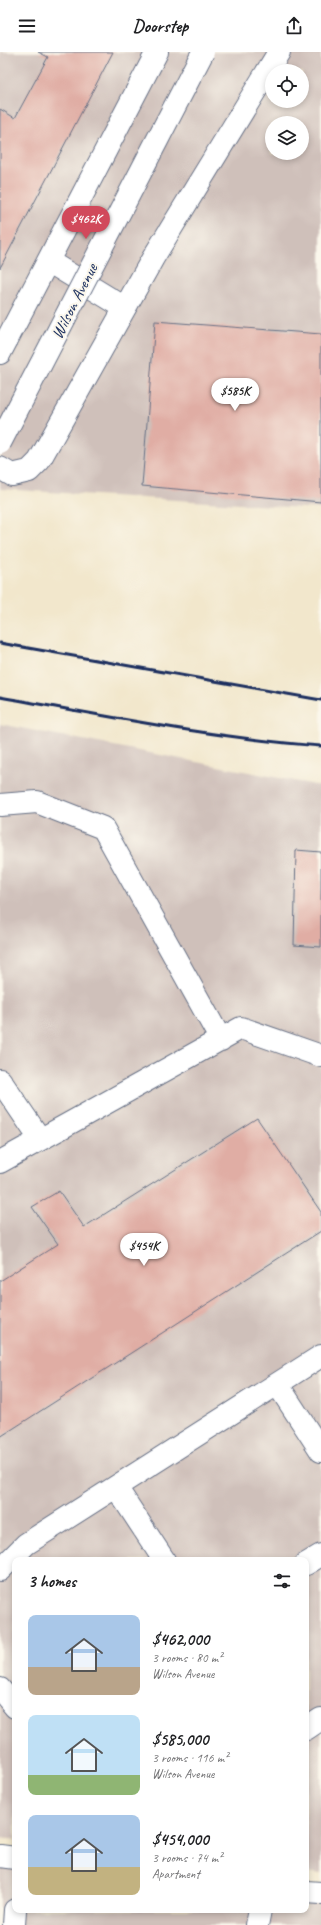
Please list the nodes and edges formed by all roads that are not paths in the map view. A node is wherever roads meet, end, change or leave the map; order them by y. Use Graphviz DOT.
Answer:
graph roads {
  1 [pos="157,52"];
  2 [pos="203,52"];
  3 [pos="279,52"];
  4 [pos="48,261"];
  5 [pos="125,308"];
  6 [pos="0,353"];
  7 [pos="0,443"];
  8 [pos="0,468"];
  9 [pos="0,805"];
  10 [pos="221,1040"];
  11 [pos="321,1056"];
  12 [pos="0,1080"];
  13 [pos="40,1139"];
  14 [pos="0,1162"];
  15 [pos="321,1356"];
  16 [pos="278,1385"];
  17 [pos="321,1451"];
  18 [pos="116,1487"];
  19 [pos="321,1555"];
  20 [pos="13,1557"];
  21 [pos="162,1557"];
  22 [pos="12,1558"];
  23 [pos="309,1562"];
  24 [pos="0,1570"];
  25 [pos="0,1690"];
  26 [pos="12,1704"];
  27 [pos="321,1719"];
  28 [pos="309,1727"];
  29 [pos="0,1856"];
  30 [pos="12,1858"];
  31 [pos="309,1892"];
  32 [pos="321,1893"];
  33 [pos="15,1913"];
  34 [pos="259,1913"];
  35 [pos="14,1925"];
  36 [pos="257,1925"];
  1 -- 4 [label="main road"];
  2 -- 7 [label="main road, Wilson Avenue, bridge"];
  3 -- 5 [label="main road"];
  4 -- 5 [label="main road"];
  4 -- 6 [label="main road"];
  5 -- 8 [label="main road"];
  9 -- 10 [label="main road"];
  10 -- 11 [label="main road"];
  10 -- 13 [label="main road"];
  12 -- 13 [label="main road"];
  13 -- 14 [label="main road"];
  15 -- 16 [label="main road"];
  16 -- 17 [label="main road"];
  16 -- 18 [label="main road"];
  18 -- 20 [label="main road"];
  18 -- 21 [label="main road"];
  19 -- 23 [label="main road"];
  22 -- 24 [label="main road"];
  25 -- 26 [label="main road"];
  27 -- 28 [label="main road"];
  29 -- 30 [label="main road"];
  31 -- 32 [label="main road"];
  33 -- 35 [label="main road"];
  34 -- 36 [label="main road"];
}
